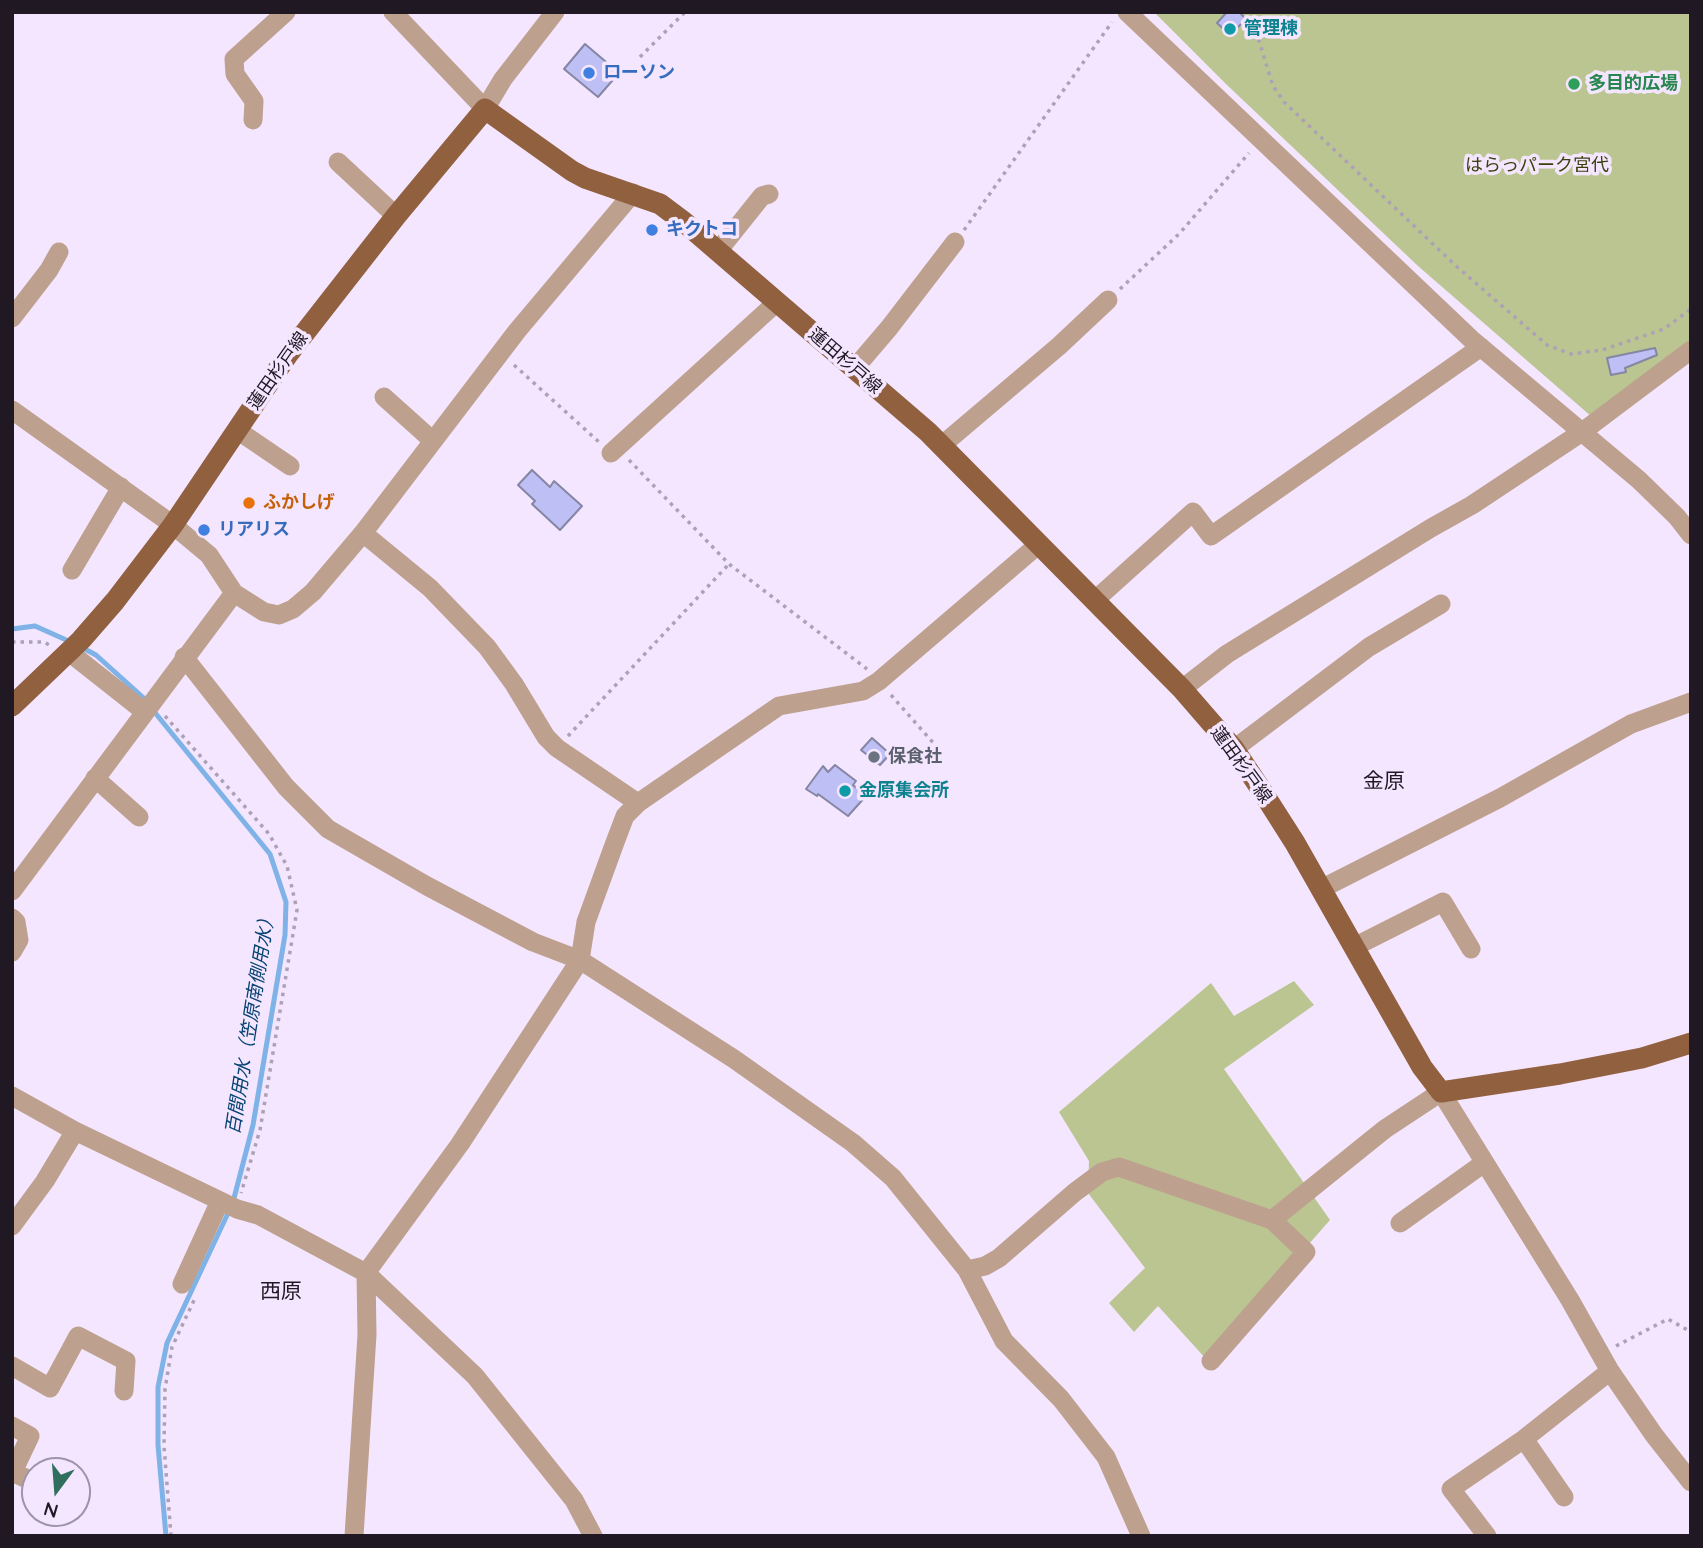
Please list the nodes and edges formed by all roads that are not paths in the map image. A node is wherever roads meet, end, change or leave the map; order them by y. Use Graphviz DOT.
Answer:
graph roads {
  1 [pos="286,12"];
  2 [pos="393,12"];
  3 [pos="555,12"];
  4 [pos="1127,12"];
  5 [pos="485,109"];
  6 [pos="253,120"];
  7 [pos="338,162"];
  8 [pos="633,193"];
  9 [pos="769,194"];
  10 [pos="396,216"];
  11 [pos="955,242"];
  12 [pos="718,251"];
  13 [pos="59,252"];
  14 [pos="1108,300"];
  15 [pos="777,302"];
  16 [pos="12,318"];
  17 [pos="1481,347"];
  18 [pos="1691,350"];
  19 [pos="854,369"];
  20 [pos="384,397"];
  21 [pos="12,410"];
  22 [pos="237,430"];
  23 [pos="1582,432"];
  24 [pos="433,441"];
  25 [pos="941,446"];
  26 [pos="614,450"];
  27 [pos="290,466"];
  28 [pos="121,488"];
  29 [pos="173,524"];
  30 [pos="363,533"];
  31 [pos="1691,535"];
  32 [pos="1039,544"];
  33 [pos="72,570"];
  34 [pos="234,593"];
  35 [pos="1094,601"];
  36 [pos="1441,604"];
  37 [pos="67,653"];
  38 [pos="184,657"];
  39 [pos="1182,689"];
  40 [pos="1691,702"];
  41 [pos="12,706"];
  42 [pos="148,706"];
  43 [pos="1234,749"];
  44 [pos="95,778"];
  45 [pos="638,803"];
  46 [pos="139,817"];
  47 [pos="1321,889"];
  48 [pos="12,891"];
  49 [pos="12,918"];
  50 [pos="1354,947"];
  51 [pos="1471,949"];
  52 [pos="12,952"];
  53 [pos="580,960"];
  54 [pos="1691,1043"];
  55 [pos="1441,1093"];
  56 [pos="12,1096"];
  57 [pos="75,1131"];
  58 [pos="1484,1163"];
  59 [pos="228,1205"];
  60 [pos="1272,1220"];
  61 [pos="1400,1223"];
  62 [pos="12,1226"];
  63 [pos="967,1270"];
  64 [pos="366,1273"];
  65 [pos="192,1284"];
  66 [pos="1211,1361"];
  67 [pos="1605,1363"];
  68 [pos="12,1366"];
  69 [pos="124,1391"];
  70 [pos="12,1426"];
  71 [pos="1524,1439"];
  72 [pos="12,1472"];
  73 [pos="1691,1482"];
  74 [pos="1564,1497"];
  75 [pos="354,1536"];
  76 [pos="593,1536"];
  77 [pos="1141,1536"];
  78 [pos="1487,1536"];
  1 -- 6 [label="street"];
  2 -- 5 [label="street"];
  3 -- 5 [label="street"];
  4 -- 17 [label="street"];
  5 -- 8 [label="main road, 蓮田杉戸線"];
  5 -- 10 [label="main road, 蓮田杉戸線"];
  7 -- 10 [label="street"];
  8 -- 12 [label="main road, 蓮田杉戸線"];
  8 -- 24 [label="street"];
  9 -- 12 [label="street"];
  10 -- 22 [label="main road, 蓮田杉戸線"];
  11 -- 19 [label="street"];
  12 -- 15 [label="main road, 蓮田杉戸線"];
  13 -- 16 [label="street"];
  14 -- 25 [label="street"];
  15 -- 19 [label="main road, 蓮田杉戸線"];
  15 -- 26 [label="street"];
  17 -- 23 [label="street"];
  17 -- 35 [label="street"];
  18 -- 23 [label="street"];
  19 -- 25 [label="main road, 蓮田杉戸線"];
  20 -- 24 [label="street"];
  21 -- 28 [label="street"];
  22 -- 27 [label="street"];
  22 -- 29 [label="main road, 蓮田杉戸線"];
  23 -- 31 [label="street"];
  23 -- 39 [label="street"];
  24 -- 30 [label="street"];
  25 -- 32 [label="main road, 蓮田杉戸線"];
  28 -- 29 [label="street"];
  28 -- 33 [label="street"];
  29 -- 34 [label="street"];
  29 -- 37 [label="main road, 蓮田杉戸線"];
  30 -- 34 [label="street"];
  30 -- 45 [label="street"];
  32 -- 35 [label="main road, 蓮田杉戸線"];
  32 -- 45 [label="street"];
  34 -- 38 [label="street"];
  35 -- 39 [label="main road, 蓮田杉戸線"];
  36 -- 43 [label="street"];
  37 -- 41 [label="main road, 蓮田杉戸線"];
  37 -- 42 [label="street"];
  38 -- 42 [label="street"];
  38 -- 53 [label="street"];
  39 -- 43 [label="main road, 蓮田杉戸線"];
  40 -- 47 [label="street"];
  42 -- 44 [label="street"];
  43 -- 47 [label="main road, 蓮田杉戸線"];
  44 -- 46 [label="street"];
  44 -- 48 [label="street"];
  45 -- 53 [label="street"];
  47 -- 50 [label="main road, 蓮田杉戸線"];
  49 -- 52 [label="street"];
  50 -- 51 [label="street"];
  50 -- 55 [label="main road, 蓮田杉戸線"];
  53 -- 63 [label="street"];
  53 -- 64 [label="street"];
  54 -- 55 [label="main road"];
  55 -- 58 [label="street"];
  55 -- 60 [label="street"];
  56 -- 57 [label="street"];
  57 -- 59 [label="street"];
  57 -- 62 [label="street"];
  58 -- 61 [label="street"];
  58 -- 67 [label="street"];
  59 -- 64 [label="street"];
  59 -- 65 [label="street"];
  60 -- 63 [label="street"];
  60 -- 66 [label="street"];
  63 -- 77 [label="street"];
  64 -- 75 [label="street"];
  64 -- 76 [label="street"];
  67 -- 71 [label="street"];
  67 -- 73 [label="street"];
  68 -- 69 [label="street"];
  70 -- 72 [label="street"];
  71 -- 74 [label="street"];
  71 -- 78 [label="street"];
}
